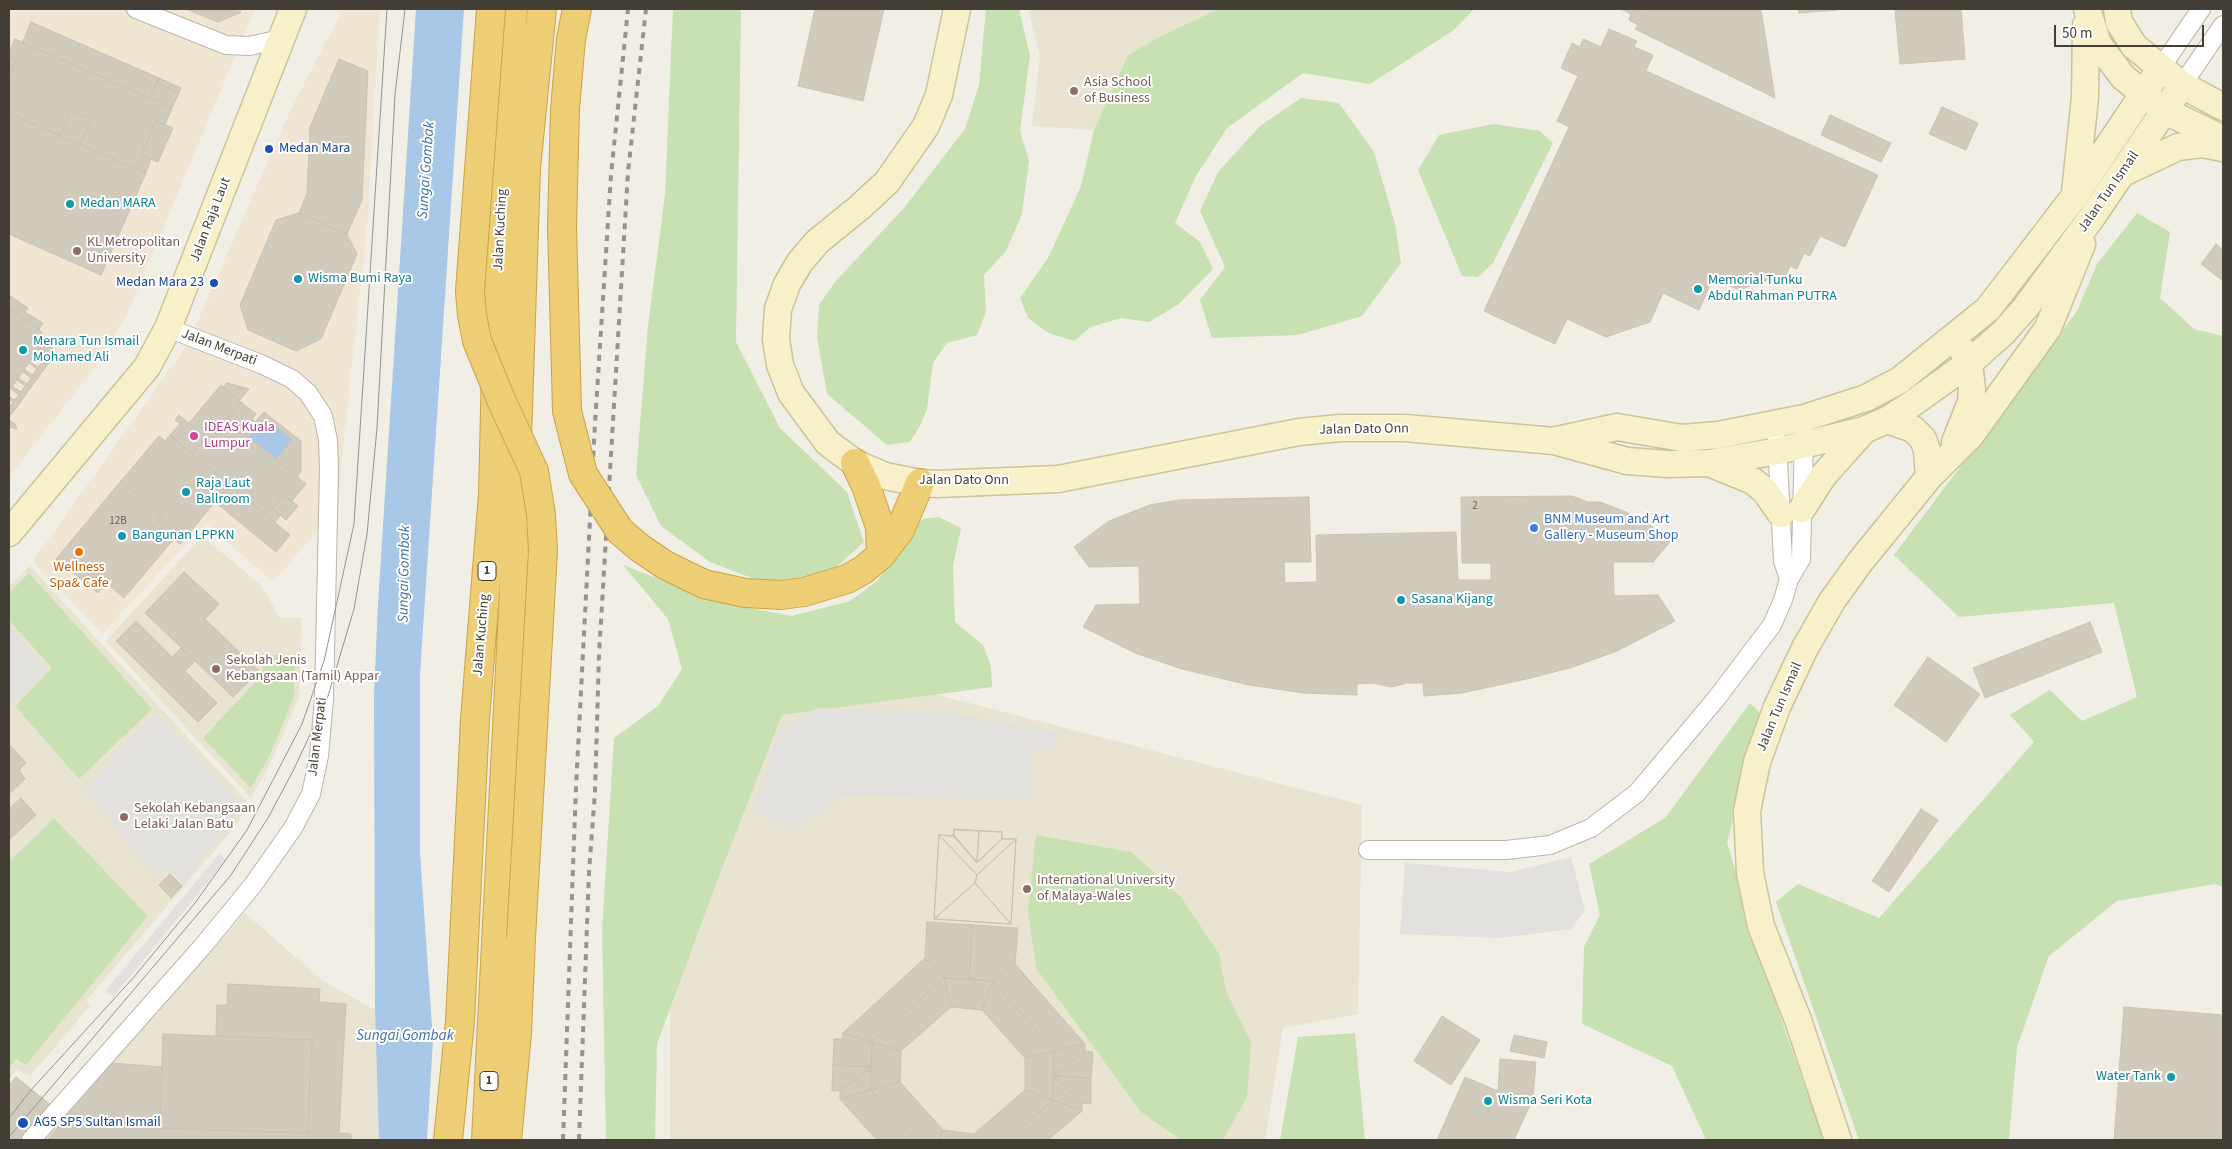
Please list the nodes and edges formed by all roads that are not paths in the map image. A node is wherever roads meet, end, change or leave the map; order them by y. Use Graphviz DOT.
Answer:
graph roads {
  1 [pos="136,9"];
  2 [pos="293,9"];
  3 [pos="491,9"];
  4 [pos="512,9"];
  5 [pos="542,9"];
  6 [pos="577,9"];
  7 [pos="957,9"];
  8 [pos="2086,9"];
  9 [pos="2117,9"];
  10 [pos="2201,9"];
  11 [pos="2223,25"];
  12 [pos="281,39"];
  13 [pos="2160,69"];
  14 [pos="2182,85"];
  15 [pos="2144,94"];
  16 [pos="2223,107"];
  17 [pos="2165,110"];
  18 [pos="2223,139"];
  19 [pos="2223,148"];
  20 [pos="2121,174"];
  21 [pos="2074,197"];
  22 [pos="2092,216"];
  23 [pos="168,328"];
  24 [pos="1960,333"];
  25 [pos="1977,357"];
  26 [pos="1997,400"];
  27 [pos="1804,418"];
  28 [pos="1776,424"];
  29 [pos="1875,425"];
  30 [pos="1554,441"];
  31 [pos="1804,444"];
  32 [pos="1778,451"];
  33 [pos="1948,456"];
  34 [pos="1709,462"];
  35 [pos="855,463"];
  36 [pos="1929,477"];
  37 [pos="920,483"];
  38 [pos="1791,511"];
  39 [pos="9,533"];
  40 [pos="881,555"];
  41 [pos="1368,850"];
  42 [pos="31,1140"];
  43 [pos="448,1140"];
  44 [pos="486,1140"];
  45 [pos="507,1140"];
  46 [pos="1838,1140"];
  1 -- 12 [label="street"];
  2 -- 12 [label="street, Jalan Raja Laut"];
  3 -- 45 [label="highway, bridge"];
  4 -- 43 [label="highway, Jalan Kuching / 1"];
  5 -- 44 [label="highway, Jalan Kuching / 1"];
  6 -- 40 [label="highway, bridge"];
  7 -- 35 [label="street, Jalan Dato Onn"];
  8 -- 15 [label="street"];
  8 -- 21 [label="street"];
  9 -- 13 [label="street"];
  10 -- 13 [label="street, Jalan Tun Ismail"];
  11 -- 14 [label="street, Jalan Tun Ismail"];
  12 -- 23 [label="street, Jalan Raja Laut"];
  13 -- 14 [label="street"];
  13 -- 15 [label="street, Jalan Tun Ismail"];
  14 -- 16 [label="street"];
  14 -- 17 [label="street, Jalan Tun Ismail"];
  15 -- 17 [label="street"];
  15 -- 21 [label="street, Jalan Tun Ismail"];
  17 -- 18 [label="street"];
  17 -- 20 [label="street, Jalan Tun Ismail"];
  19 -- 20 [label="street"];
  20 -- 22 [label="street, Jalan Tun Ismail"];
  21 -- 24 [label="street, Jalan Tun Ismail"];
  22 -- 25 [label="street, Jalan Tun Ismail"];
  22 -- 26 [label="street"];
  23 -- 39 [label="street, Jalan Raja Laut"];
  23 -- 42 [label="street, Jalan Merpati"];
  24 -- 25 [label="street, Jalan Tun Ismail"];
  24 -- 27 [label="street, Jalan Tun Ismail"];
  25 -- 26 [label="street, Jalan Tun Ismail"];
  25 -- 29 [label="street, Jalan Tun Ismail"];
  25 -- 33 [label="street, Jalan Tun Ismail"];
  26 -- 33 [label="street, Jalan Tun Ismail"];
  27 -- 28 [label="street, Jalan Dato Onn"];
  27 -- 31 [label="street"];
  28 -- 30 [label="street, Jalan Dato Onn"];
  28 -- 32 [label="street"];
  29 -- 31 [label="street, Jalan Tun Ismail"];
  29 -- 36 [label="street"];
  29 -- 38 [label="street"];
  30 -- 34 [label="street, Jalan Dato Onn"];
  30 -- 37 [label="street, Jalan Dato Onn"];
  31 -- 32 [label="street, Jalan Dato Onn"];
  31 -- 38 [label="street"];
  32 -- 34 [label="street, Jalan Dato Onn"];
  32 -- 38 [label="street"];
  33 -- 36 [label="street, Jalan Tun Ismail"];
  34 -- 38 [label="street"];
  35 -- 37 [label="street, Jalan Dato Onn"];
  35 -- 40 [label="highway"];
  36 -- 46 [label="street, Jalan Tun Ismail"];
  37 -- 40 [label="highway"];
  38 -- 41 [label="street"];
}
